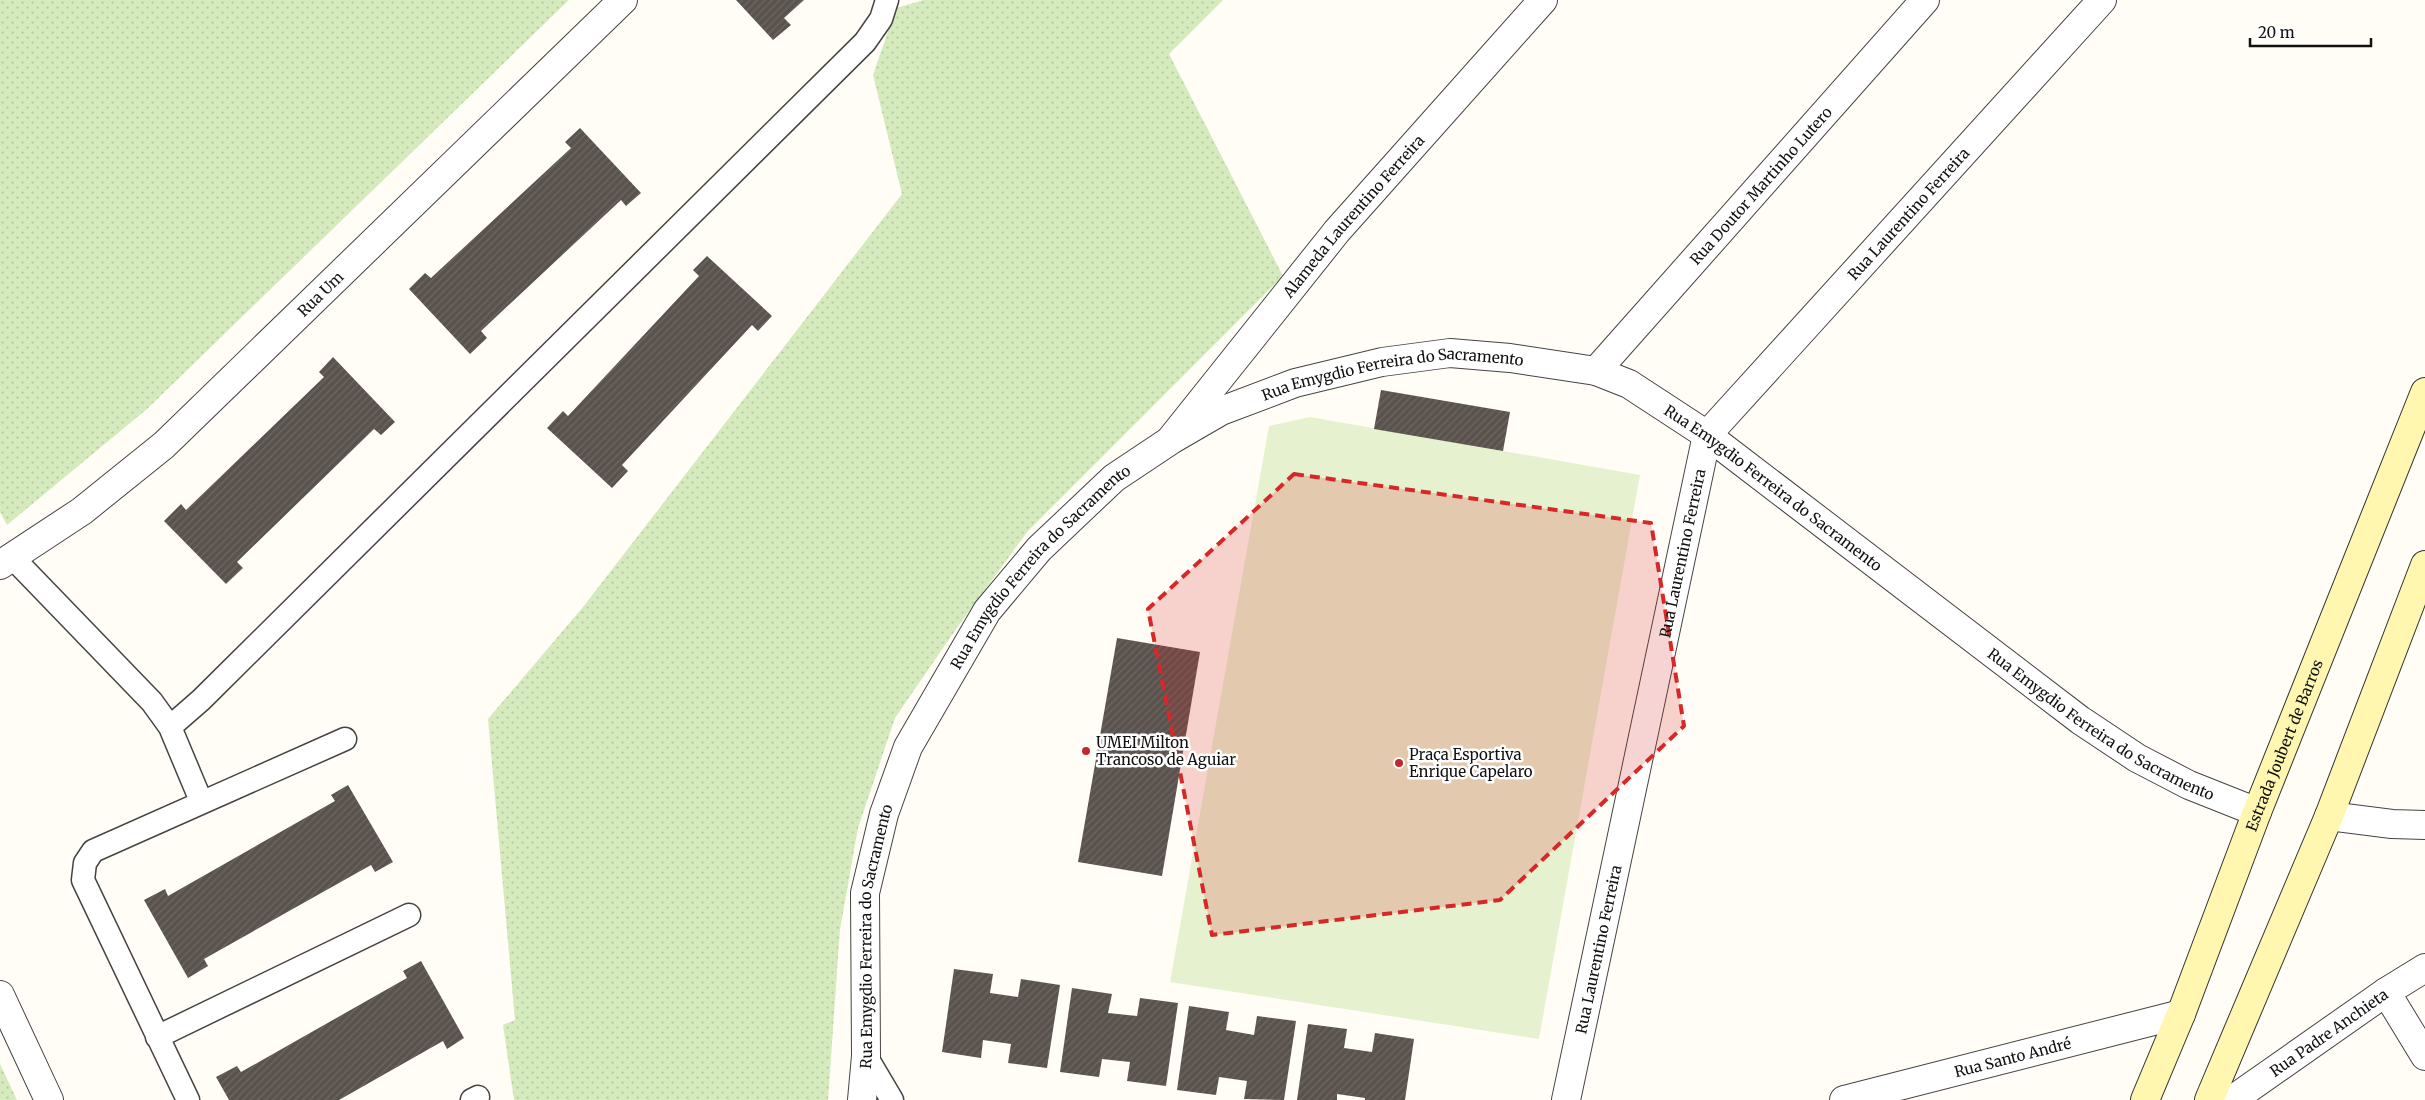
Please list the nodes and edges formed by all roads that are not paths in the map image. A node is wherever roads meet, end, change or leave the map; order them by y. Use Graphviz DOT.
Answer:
graph roads {
  1 [pos="623,0"];
  2 [pos="887,0"];
  3 [pos="1543,0"];
  4 [pos="1925,0"];
  5 [pos="2102,0"];
  6 [pos="1596,370"];
  7 [pos="2425,392"];
  8 [pos="1708,435"];
  9 [pos="1171,440"];
  10 [pos="6,561"];
  11 [pos="2425,565"];
  12 [pos="170,727"];
  13 [pos="345,739"];
  14 [pos="201,801"];
  15 [pos="2257,812"];
  16 [pos="2329,816"];
  17 [pos="2425,825"];
  18 [pos="409,915"];
  19 [pos="2425,968"];
  20 [pos="2386,992"];
  21 [pos="0,995"];
  22 [pos="2181,1014"];
  23 [pos="158,1038"];
  24 [pos="866,1056"];
  25 [pos="2425,1056"];
  26 [pos="49,1100"];
  27 [pos="188,1100"];
  28 [pos="862,1100"];
  29 [pos="892,1100"];
  30 [pos="1566,1100"];
  31 [pos="1844,1100"];
  32 [pos="2145,1100"];
  33 [pos="2209,1100"];
  34 [pos="2232,1100"];
  1 -- 10 [label="street, Rua Um"];
  2 -- 12 [label="lane"];
  3 -- 9 [label="street, Alameda Laurentino Ferreira"];
  4 -- 6 [label="street, Rua Doutor Martinho Lutero"];
  5 -- 8 [label="street, Rua Laurentino Ferreira"];
  6 -- 8 [label="street, Rua Emygdio Ferreira do Sacramento"];
  6 -- 9 [label="street, Rua Emygdio Ferreira do Sacramento"];
  7 -- 15 [label="main road, Estrada Joubert de Barros"];
  8 -- 15 [label="street, Rua Emygdio Ferreira do Sacramento"];
  8 -- 30 [label="street, Rua Laurentino Ferreira"];
  9 -- 24 [label="street, Rua Emygdio Ferreira do Sacramento"];
  10 -- 12 [label="lane"];
  11 -- 16 [label="main road"];
  12 -- 14 [label="lane"];
  13 -- 14 [label="lane"];
  14 -- 23 [label="lane"];
  15 -- 22 [label="main road, Estrada Joubert de Barros"];
  16 -- 17 [label="street"];
  16 -- 33 [label="main road"];
  18 -- 23 [label="lane"];
  19 -- 20 [label="street, Rua Padre Anchieta"];
  20 -- 25 [label="street"];
  20 -- 34 [label="street, Rua Padre Anchieta"];
  21 -- 26 [label="street"];
  22 -- 31 [label="street, Rua Santo André"];
  22 -- 32 [label="main road, Estrada Joubert de Barros"];
  23 -- 27 [label="lane"];
  24 -- 28 [label="street, Rua Emygdio Ferreira do Sacramento"];
  24 -- 29 [label="lane"];
}
